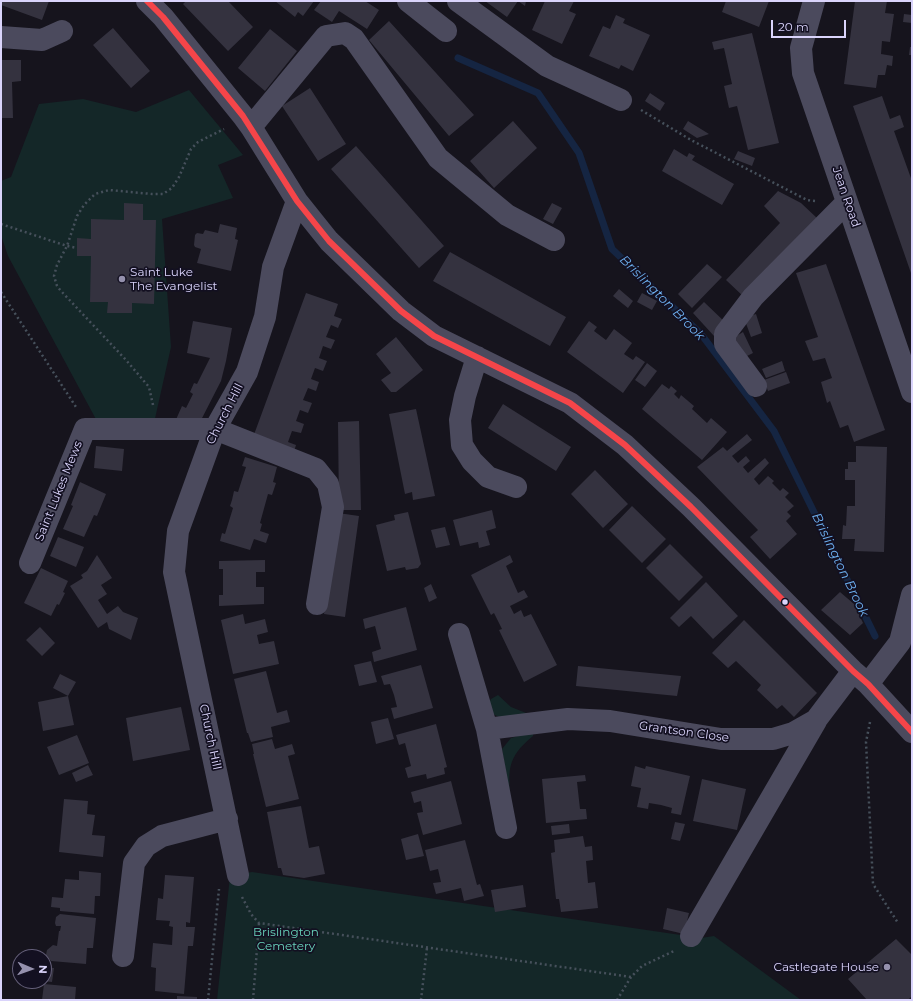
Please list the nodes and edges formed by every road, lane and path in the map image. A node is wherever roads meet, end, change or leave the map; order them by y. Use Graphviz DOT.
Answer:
graph roads {
  1 [pos="147,1"];
  2 [pos="408,1"];
  3 [pos="458,1"];
  4 [pos="814,1"];
  5 [pos="62,31"];
  6 [pos="446,31"];
  7 [pos="1,37"];
  8 [pos="621,100"];
  9 [pos="250,127"];
  10 [pos="221,132"];
  11 [pos="297,201"];
  12 [pos="847,202"];
  13 [pos="1,224"];
  14 [pos="554,240"];
  15 [pos="68,246"];
  16 [pos="77,248"];
  17 [pos="1,292"];
  18 [pos="477,357"];
  19 [pos="756,386"];
  20 [pos="912,392"];
  21 [pos="85,429"];
  22 [pos="157,429"];
  23 [pos="215,429"];
  24 [pos="516,487"];
  25 [pos="30,563"];
  26 [pos="912,595"];
  27 [pos="317,604"];
  28 [pos="459,634"];
  29 [pos="861,677"];
  30 [pos="887,705"];
  31 [pos="816,720"];
  32 [pos="487,729"];
  33 [pos="912,732"];
  34 [pos="227,819"];
  35 [pos="506,828"];
  36 [pos="238,875"];
  37 [pos="220,886"];
  38 [pos="259,923"];
  39 [pos="898,923"];
  40 [pos="691,936"];
  41 [pos="427,948"];
  42 [pos="123,956"];
  43 [pos="631,977"];
  44 [pos="208,1000"];
  45 [pos="253,1000"];
  46 [pos="421,1000"];
  47 [pos="617,1000"];
  1 -- 9 [label="street"];
  2 -- 6 [label="street"];
  3 -- 8 [label="street"];
  4 -- 12 [label="street, Jean Road"];
  5 -- 7 [label="street"];
  8 -- 12 [label="path"];
  9 -- 11 [label="street"];
  9 -- 14 [label="street"];
  10 -- 15 [label="path"];
  11 -- 18 [label="street"];
  11 -- 23 [label="street, Church Hill"];
  12 -- 19 [label="street"];
  12 -- 20 [label="street, Jean Road"];
  13 -- 15 [label="path"];
  15 -- 16 [label="path"];
  15 -- 22 [label="path"];
  17 -- 21 [label="path"];
  18 -- 24 [label="street"];
  18 -- 29 [label="street"];
  21 -- 22 [label="street, Saint Lukes Mews"];
  21 -- 25 [label="street, Saint Lukes Mews"];
  22 -- 23 [label="street, Saint Lukes Mews"];
  23 -- 27 [label="street"];
  23 -- 34 [label="street, Church Hill"];
  26 -- 29 [label="street"];
  28 -- 32 [label="street"];
  29 -- 30 [label="street"];
  29 -- 31 [label="street, Grantson Close"];
  30 -- 33 [label="street"];
  30 -- 39 [label="path"];
  31 -- 32 [label="street, Grantson Close"];
  31 -- 40 [label="street"];
  32 -- 35 [label="street"];
  34 -- 36 [label="street, Church Hill"];
  34 -- 42 [label="street"];
  36 -- 38 [label="path"];
  37 -- 44 [label="path"];
  38 -- 41 [label="path"];
  38 -- 45 [label="path"];
  40 -- 43 [label="path"];
  41 -- 43 [label="path"];
  41 -- 46 [label="path"];
  43 -- 47 [label="path"];
}
